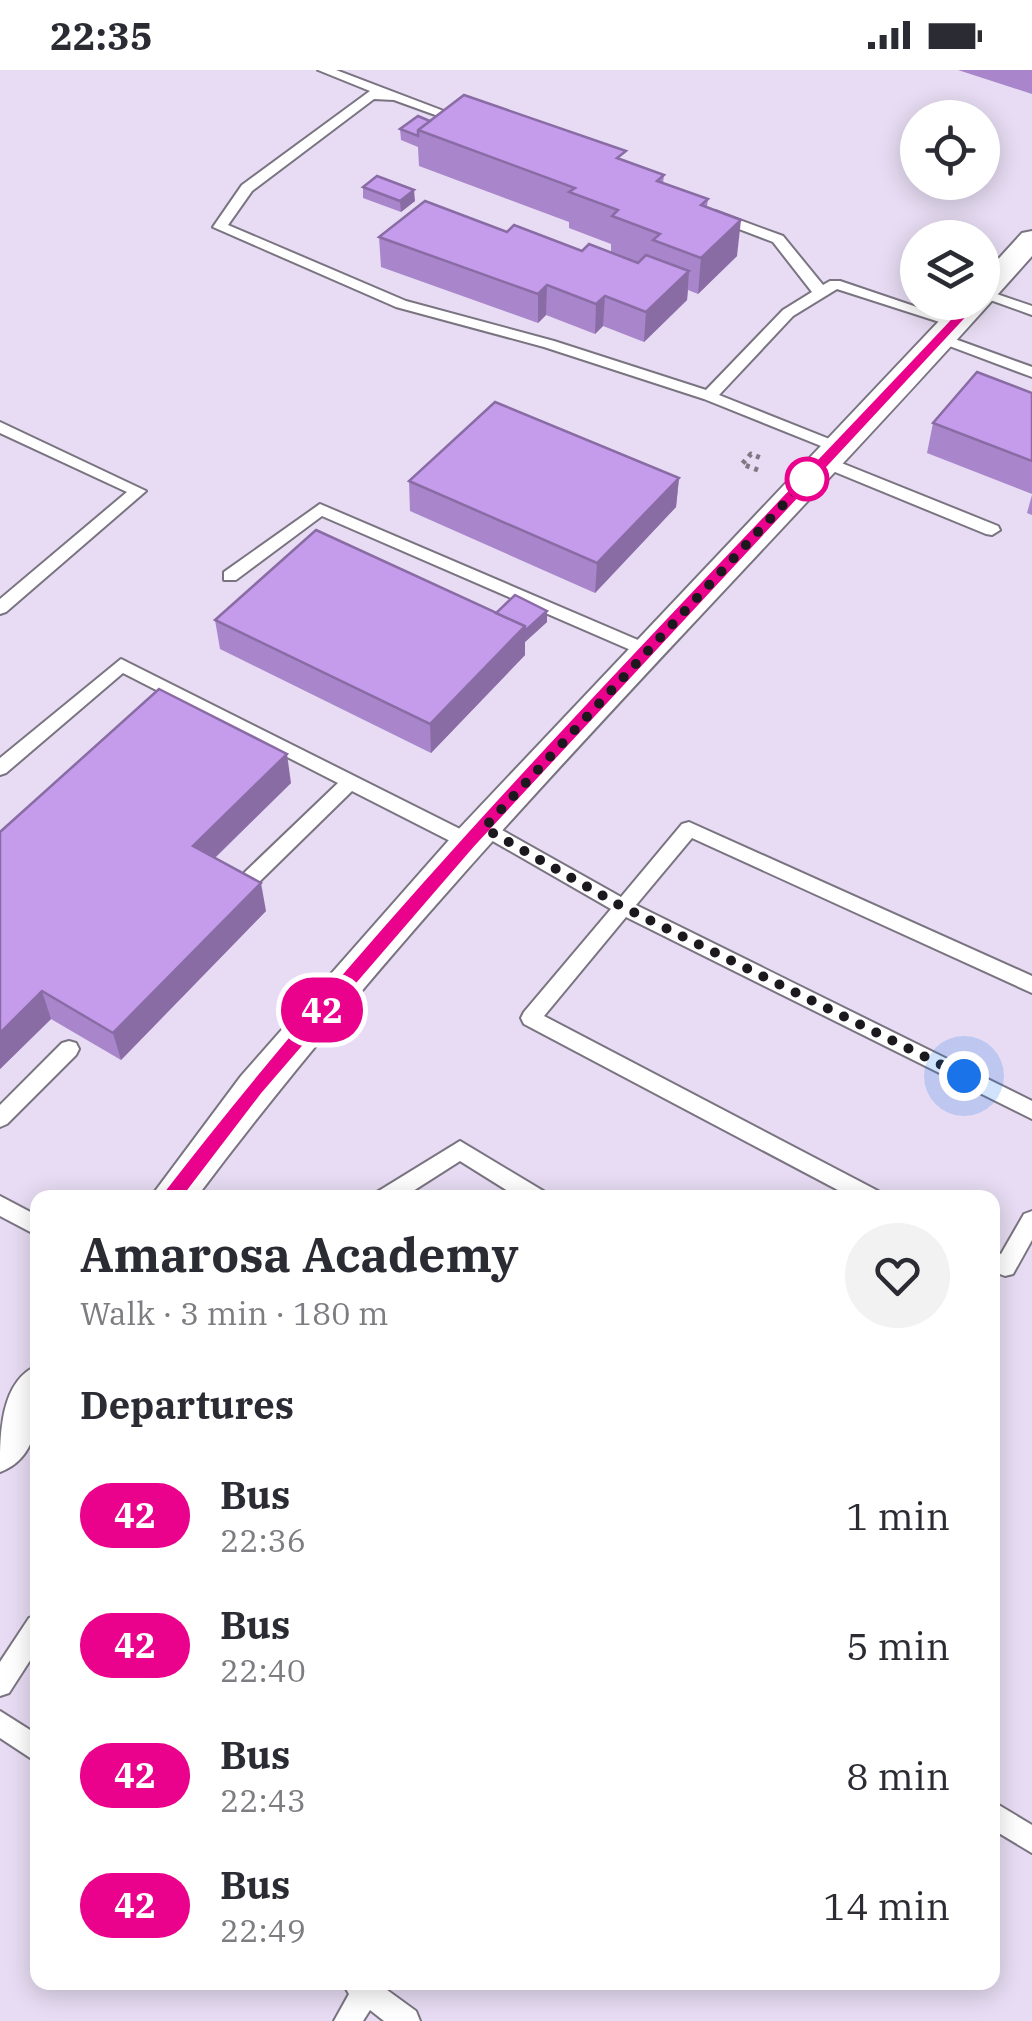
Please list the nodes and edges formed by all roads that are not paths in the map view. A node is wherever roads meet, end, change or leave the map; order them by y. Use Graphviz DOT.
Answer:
graph roads {
  1 [pos="324,70"];
  2 [pos="396,96"];
  3 [pos="487,130"];
  4 [pos="705,212"];
  5 [pos="1032,239"];
  6 [pos="1000,275"];
  7 [pos="821,292"];
  8 [pos="1000,300"];
  9 [pos="1032,311"];
  10 [pos="956,321"];
  11 [pos="1032,372"];
  12 [pos="709,396"];
  13 [pos="0,427"];
  14 [pos="830,454"];
  15 [pos="992,530"];
  16 [pos="230,576"];
  17 [pos="0,608"];
  18 [pos="646,650"];
  19 [pos="0,768"];
  20 [pos="350,782"];
  21 [pos="476,835"];
  22 [pos="252,877"];
  23 [pos="621,906"];
  24 [pos="1032,985"];
  25 [pos="68,1049"];
  26 [pos="1032,1110"];
  27 [pos="0,1118"];
  28 [pos="177,1190"];
  29 [pos="397,1190"];
  30 [pos="525,1190"];
  31 [pos="858,1190"];
  32 [pos="0,1204"];
  33 [pos="1032,1220"];
  34 [pos="30,1222"];
  35 [pos="1000,1264"];
  36 [pos="20,1397"];
  37 [pos="0,1451"];
  38 [pos="30,1638"];
  39 [pos="0,1684"];
  40 [pos="0,1724"];
  41 [pos="30,1745"];
  42 [pos="1000,1819"];
  43 [pos="1032,1840"];
  44 [pos="363,1990"];
  45 [pos="371,1990"];
  46 [pos="348,2021"];
  47 [pos="406,2021"];
  1 -- 2 [label="lane"];
  2 -- 3 [label="lane"];
  2 -- 12 [label="lane"];
  4 -- 7 [label="lane"];
  5 -- 6 [label="street"];
  7 -- 10 [label="lane"];
  7 -- 12 [label="lane"];
  8 -- 9 [label="lane"];
  10 -- 11 [label="lane"];
  10 -- 14 [label="street"];
  12 -- 14 [label="lane"];
  13 -- 17 [label="lane"];
  14 -- 15 [label="lane"];
  14 -- 18 [label="street"];
  16 -- 18 [label="lane"];
  18 -- 21 [label="street"];
  19 -- 20 [label="lane"];
  20 -- 21 [label="lane"];
  20 -- 22 [label="lane"];
  21 -- 23 [label="lane"];
  21 -- 28 [label="street"];
  23 -- 24 [label="lane"];
  23 -- 26 [label="lane"];
  23 -- 31 [label="lane"];
  25 -- 27 [label="lane"];
  29 -- 30 [label="lane"];
  32 -- 34 [label="lane"];
  33 -- 35 [label="lane"];
  36 -- 37 [label="street"];
  38 -- 39 [label="lane"];
  40 -- 41 [label="lane"];
  42 -- 43 [label="lane"];
  44 -- 46 [label="lane"];
  45 -- 47 [label="lane"];
}
